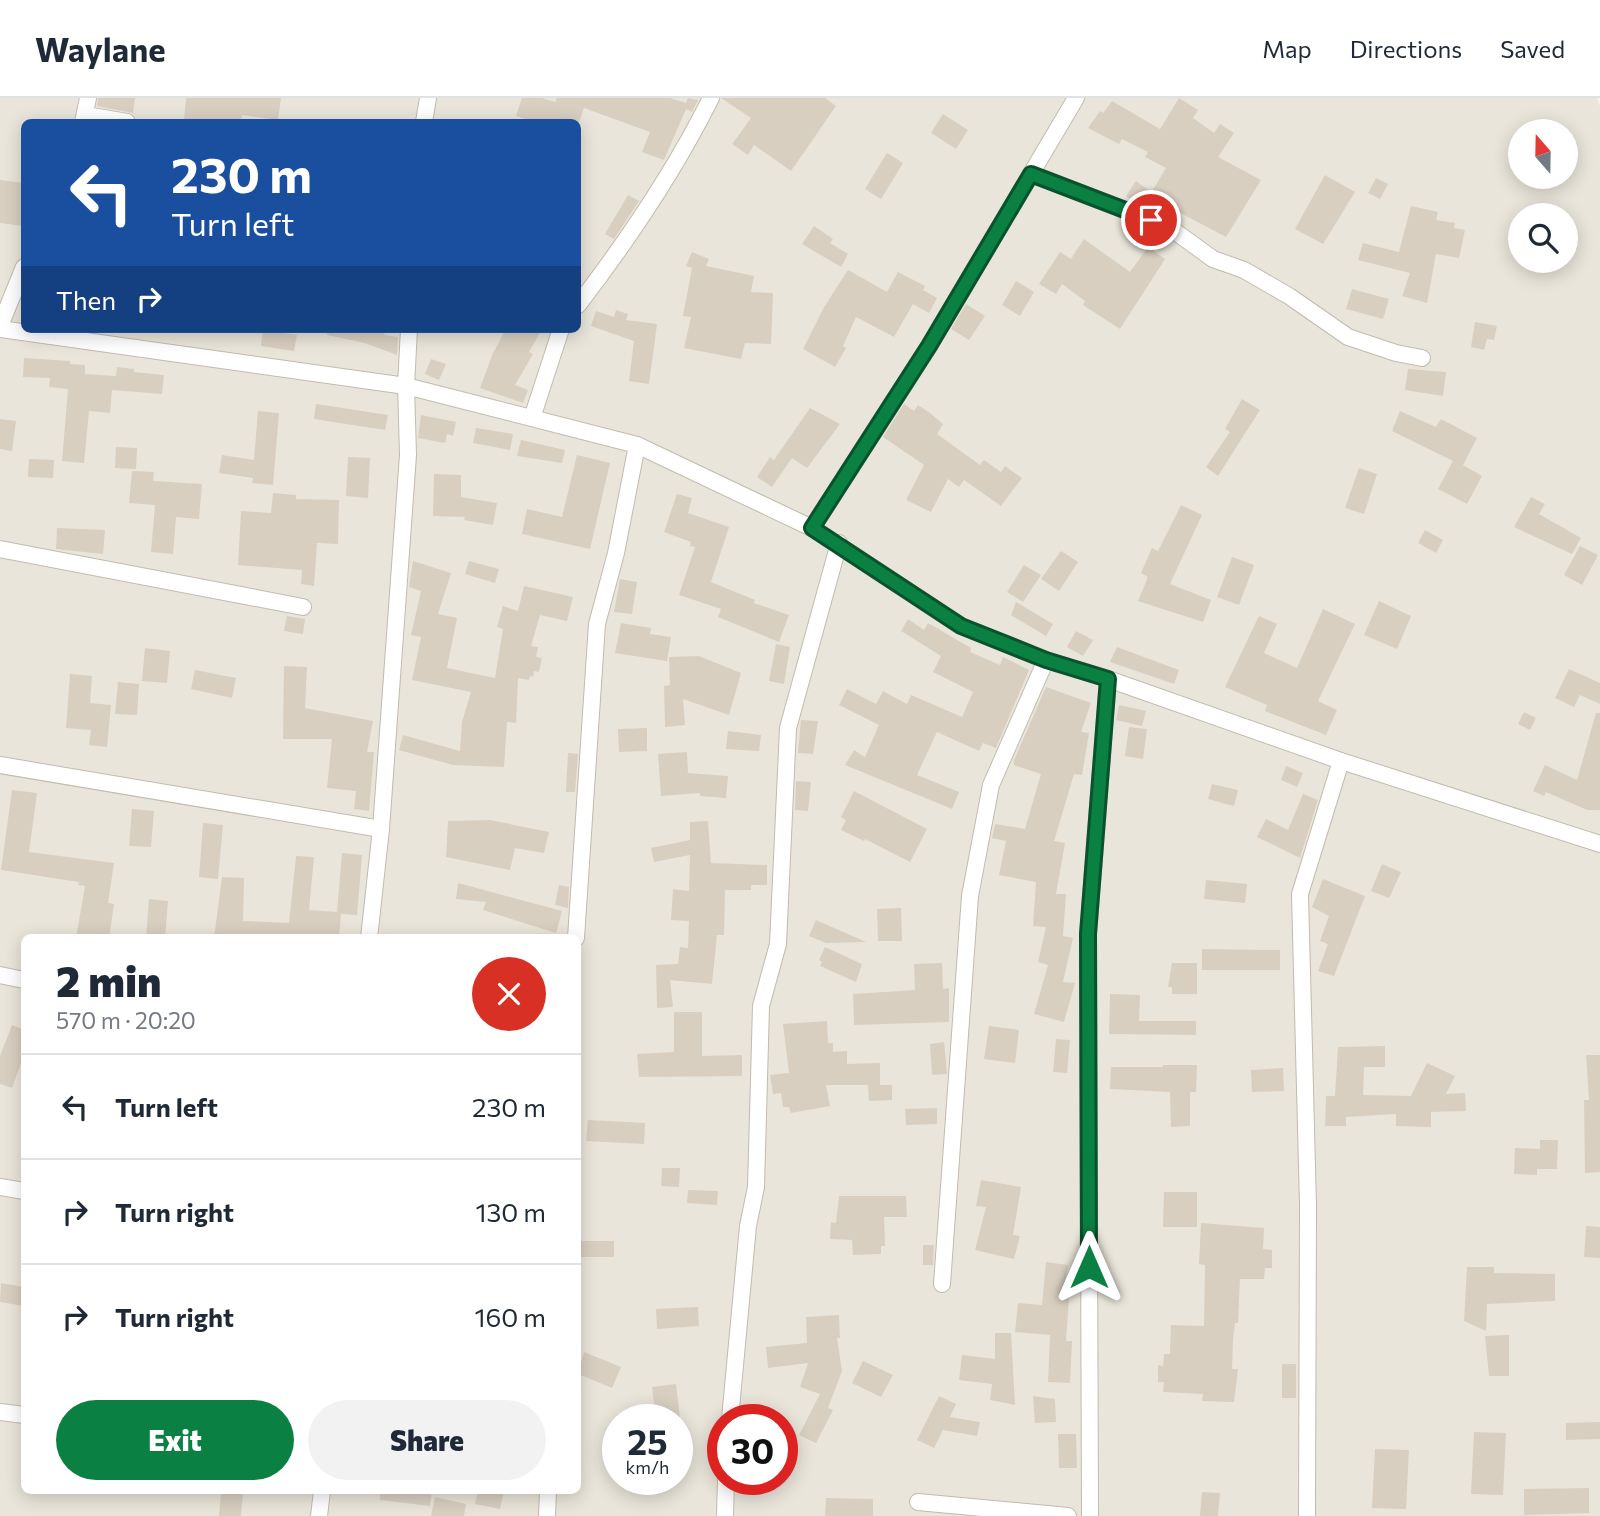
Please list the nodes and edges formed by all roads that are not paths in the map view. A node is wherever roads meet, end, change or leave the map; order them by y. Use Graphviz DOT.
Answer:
graph roads {
  1 [pos="88,98"];
  2 [pos="428,98"];
  3 [pos="711,98"];
  4 [pos="1076,98"];
  5 [pos="84,119"];
  6 [pos="424,119"];
  7 [pos="1031,174"];
  8 [pos="21,274"];
  9 [pos="581,301"];
  10 [pos="0,327"];
  11 [pos="21,330"];
  12 [pos="41,333"];
  13 [pos="409,333"];
  14 [pos="560,333"];
  15 [pos="1422,358"];
  16 [pos="406,386"];
  17 [pos="532,418"];
  18 [pos="637,445"];
  19 [pos="812,528"];
  20 [pos="839,543"];
  21 [pos="0,549"];
  22 [pos="303,607"];
  23 [pos="1046,660"];
  24 [pos="1108,679"];
  25 [pos="1341,761"];
  26 [pos="0,765"];
  27 [pos="381,829"];
  28 [pos="1600,844"];
  29 [pos="369,934"];
  30 [pos="576,934"];
  31 [pos="0,975"];
  32 [pos="21,979"];
  33 [pos="0,1188"];
  34 [pos="21,1191"];
  35 [pos="942,1284"];
  36 [pos="731,1404"];
  37 [pos="0,1412"];
  38 [pos="21,1415"];
  39 [pos="322,1494"];
  40 [pos="548,1494"];
  41 [pos="726,1495"];
  42 [pos="918,1502"];
  43 [pos="319,1516"];
  44 [pos="547,1516"];
  45 [pos="725,1516"];
  46 [pos="1068,1516"];
  47 [pos="1090,1516"];
  48 [pos="1307,1516"];
  1 -- 5 [label="street"];
  2 -- 6 [label="street"];
  3 -- 9 [label="street"];
  4 -- 7 [label="street"];
  7 -- 15 [label="street"];
  7 -- 19 [label="street"];
  8 -- 10 [label="street"];
  10 -- 11 [label="street"];
  12 -- 16 [label="street"];
  13 -- 16 [label="street"];
  14 -- 17 [label="street"];
  16 -- 17 [label="street"];
  16 -- 27 [label="street"];
  17 -- 18 [label="street"];
  18 -- 19 [label="street"];
  18 -- 30 [label="street"];
  19 -- 20 [label="street"];
  20 -- 23 [label="street"];
  20 -- 36 [label="street"];
  21 -- 22 [label="street"];
  23 -- 24 [label="street"];
  23 -- 35 [label="street"];
  24 -- 25 [label="street"];
  24 -- 47 [label="street"];
  25 -- 28 [label="street"];
  25 -- 48 [label="street"];
  26 -- 27 [label="street"];
  27 -- 29 [label="street"];
  31 -- 32 [label="street"];
  33 -- 34 [label="street"];
  37 -- 38 [label="street"];
  39 -- 43 [label="street"];
  40 -- 44 [label="street"];
  41 -- 45 [label="street"];
  42 -- 46 [label="street"];
}
